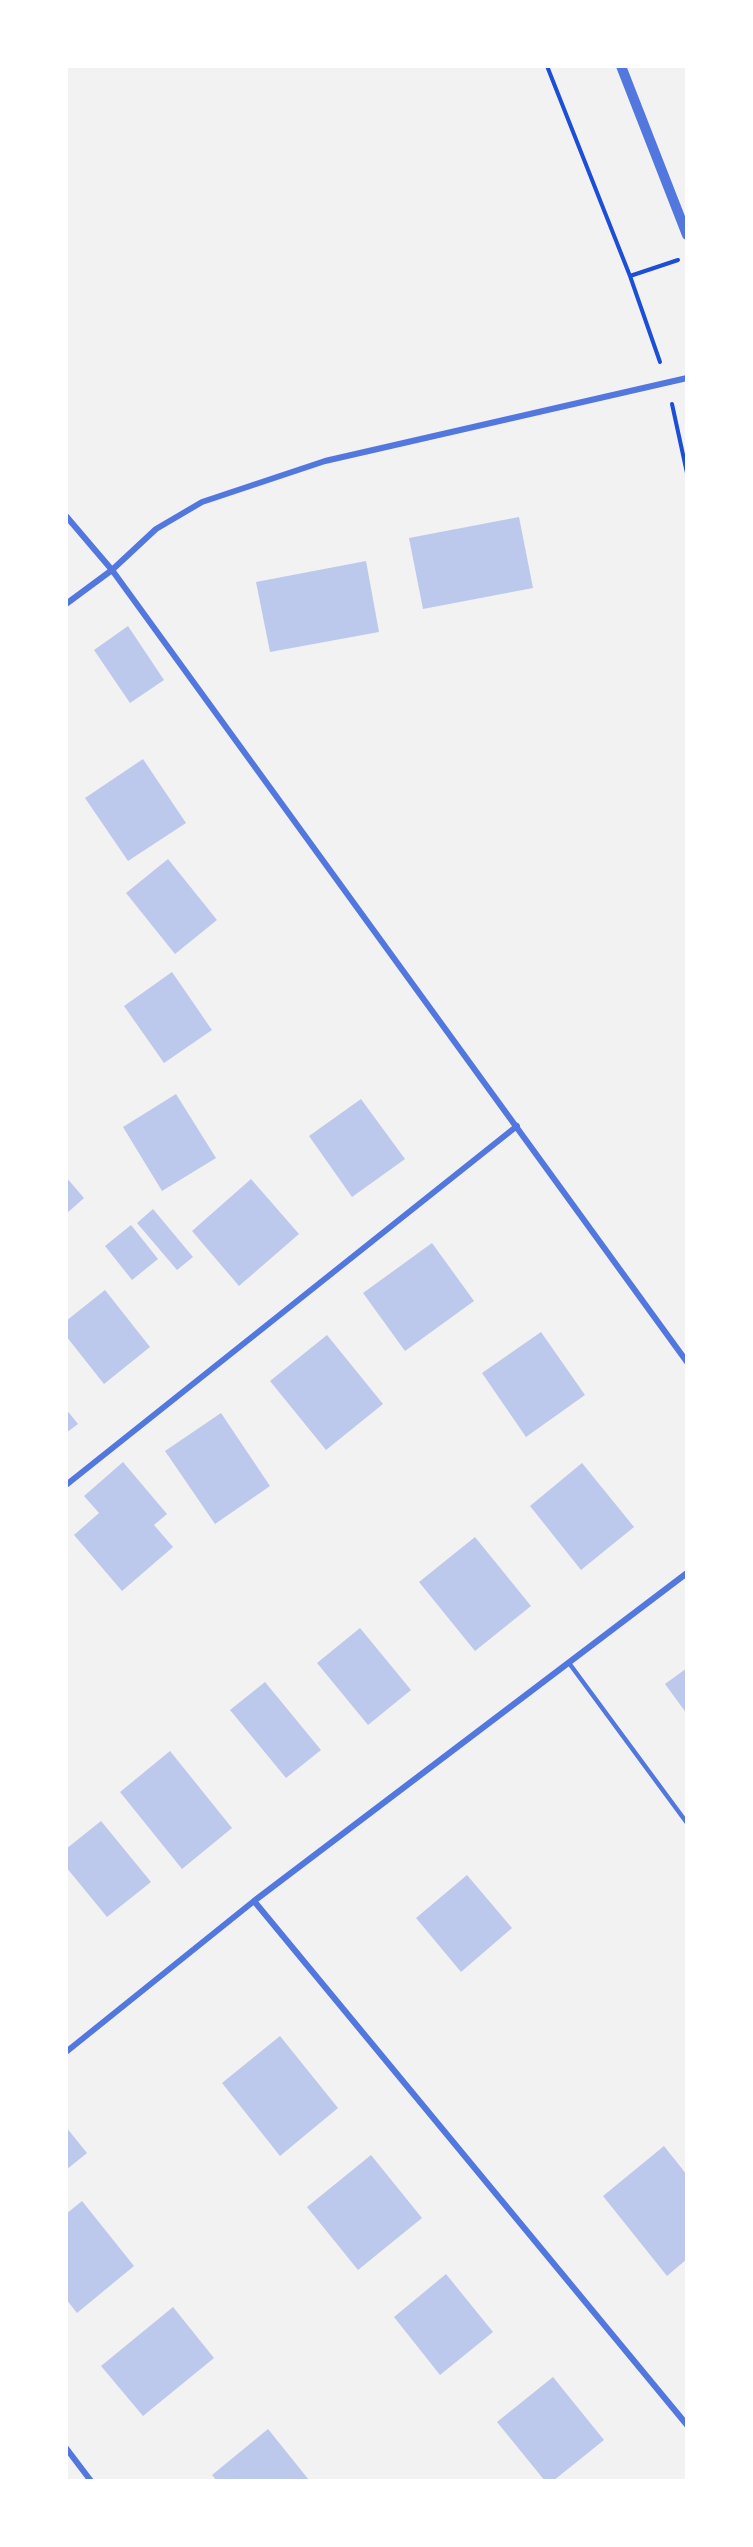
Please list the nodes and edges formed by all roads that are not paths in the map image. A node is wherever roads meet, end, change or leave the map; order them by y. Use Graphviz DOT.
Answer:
graph roads {
  1 [pos="621,66"];
  2 [pos="687,235"];
  3 [pos="687,378"];
  4 [pos="66,516"];
  5 [pos="112,570"];
  6 [pos="66,604"];
  7 [pos="517,1126"];
  8 [pos="687,1362"];
  9 [pos="66,1485"];
  10 [pos="687,1573"];
  11 [pos="569,1663"];
  12 [pos="687,1823"];
  13 [pos="254,1901"];
  14 [pos="66,2052"];
  15 [pos="687,2425"];
  16 [pos="66,2448"];
  17 [pos="90,2481"];
  1 -- 2 [label="street"];
  3 -- 5 [label="street"];
  4 -- 5 [label="street"];
  5 -- 6 [label="street"];
  5 -- 7 [label="street"];
  7 -- 8 [label="street"];
  7 -- 9 [label="street"];
  10 -- 11 [label="street"];
  11 -- 12 [label="lane"];
  11 -- 13 [label="street"];
  13 -- 14 [label="street"];
  13 -- 15 [label="street"];
  16 -- 17 [label="street"];
}
